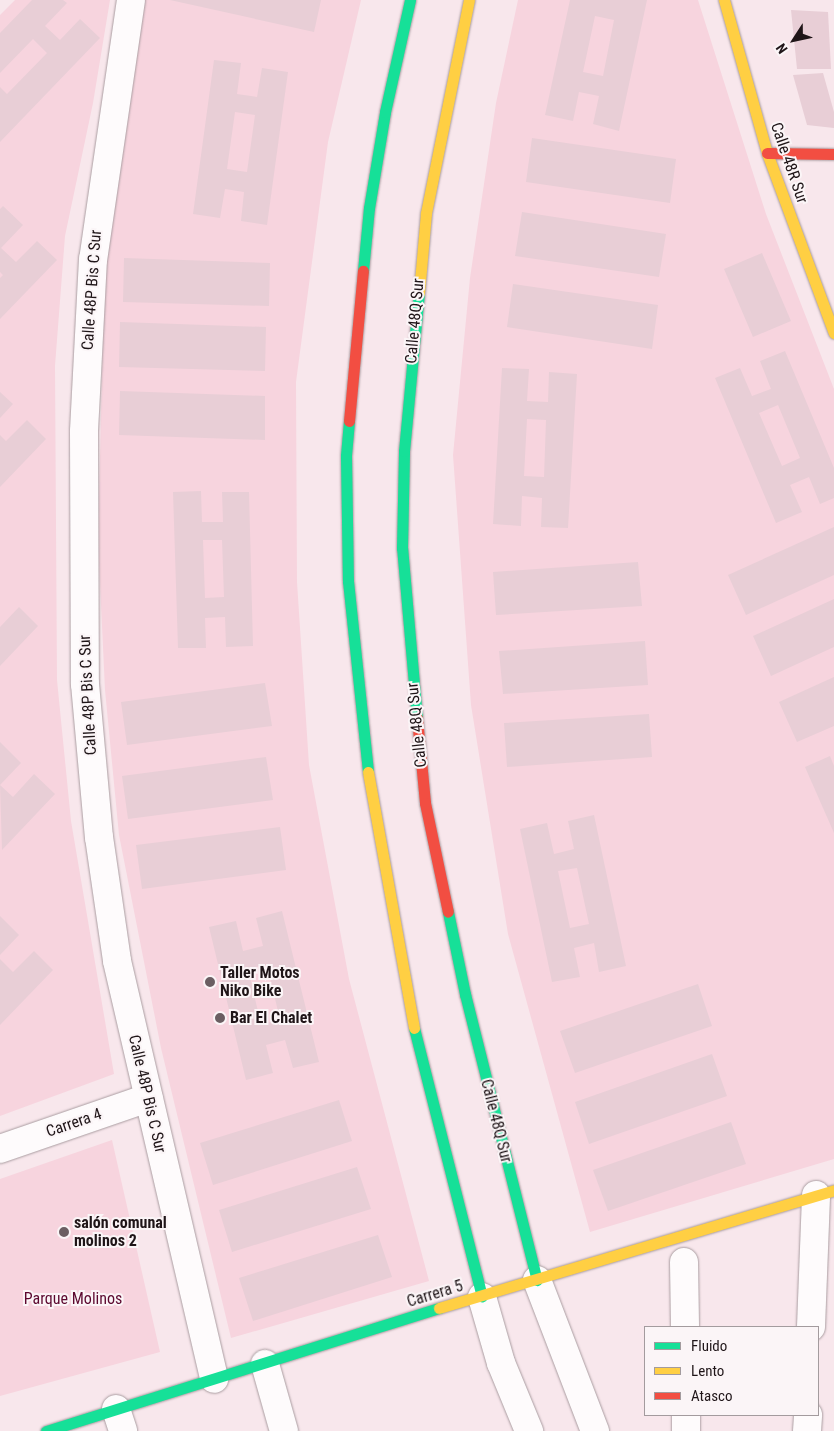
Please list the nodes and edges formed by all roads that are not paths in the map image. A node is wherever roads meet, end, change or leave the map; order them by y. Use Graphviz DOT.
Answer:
graph roads {
  1 [pos="131,0"];
  2 [pos="410,0"];
  3 [pos="469,0"];
  4 [pos="724,0"];
  5 [pos="767,153"];
  6 [pos="834,154"];
  7 [pos="831,318"];
  8 [pos="148,1098"];
  9 [pos="0,1149"];
  10 [pos="825,1193"];
  11 [pos="684,1262"];
  12 [pos="537,1280"];
  13 [pos="482,1297"];
  14 [pos="685,1326"];
  15 [pos="811,1326"];
  16 [pos="265,1364"];
  17 [pos="214,1380"];
  18 [pos="686,1416"];
  19 [pos="808,1416"];
  20 [pos="119,1420"];
  21 [pos="46,1431"];
  22 [pos="284,1431"];
  23 [pos="529,1431"];
  24 [pos="595,1431"];
  25 [pos="686,1431"];
  26 [pos="808,1431"];
  1 -- 8 [label="street, Calle 48P Bis C Sur"];
  2 -- 13 [label="main road"];
  3 -- 12 [label="main road, Calle 48Q Sur"];
  4 -- 5 [label="main road, Calle 48R Sur"];
  5 -- 6 [label="main road"];
  5 -- 7 [label="main road, Calle 48R Sur"];
  8 -- 9 [label="street, Carrera 4"];
  8 -- 17 [label="street, Calle 48P Bis C Sur"];
  10 -- 12 [label="main road, Carrera 5"];
  10 -- 15 [label="street"];
  11 -- 14 [label="street"];
  12 -- 13 [label="main road, Carrera 5"];
  12 -- 24 [label="street, Calle 48Q Sur"];
  13 -- 16 [label="main road, Carrera 5"];
  13 -- 23 [label="street"];
  16 -- 17 [label="main road, Carrera 5"];
  16 -- 22 [label="street"];
  17 -- 20 [label="main road, Carrera 5"];
  18 -- 25 [label="street"];
  19 -- 26 [label="street"];
  20 -- 21 [label="main road, Carrera 5"];
}
